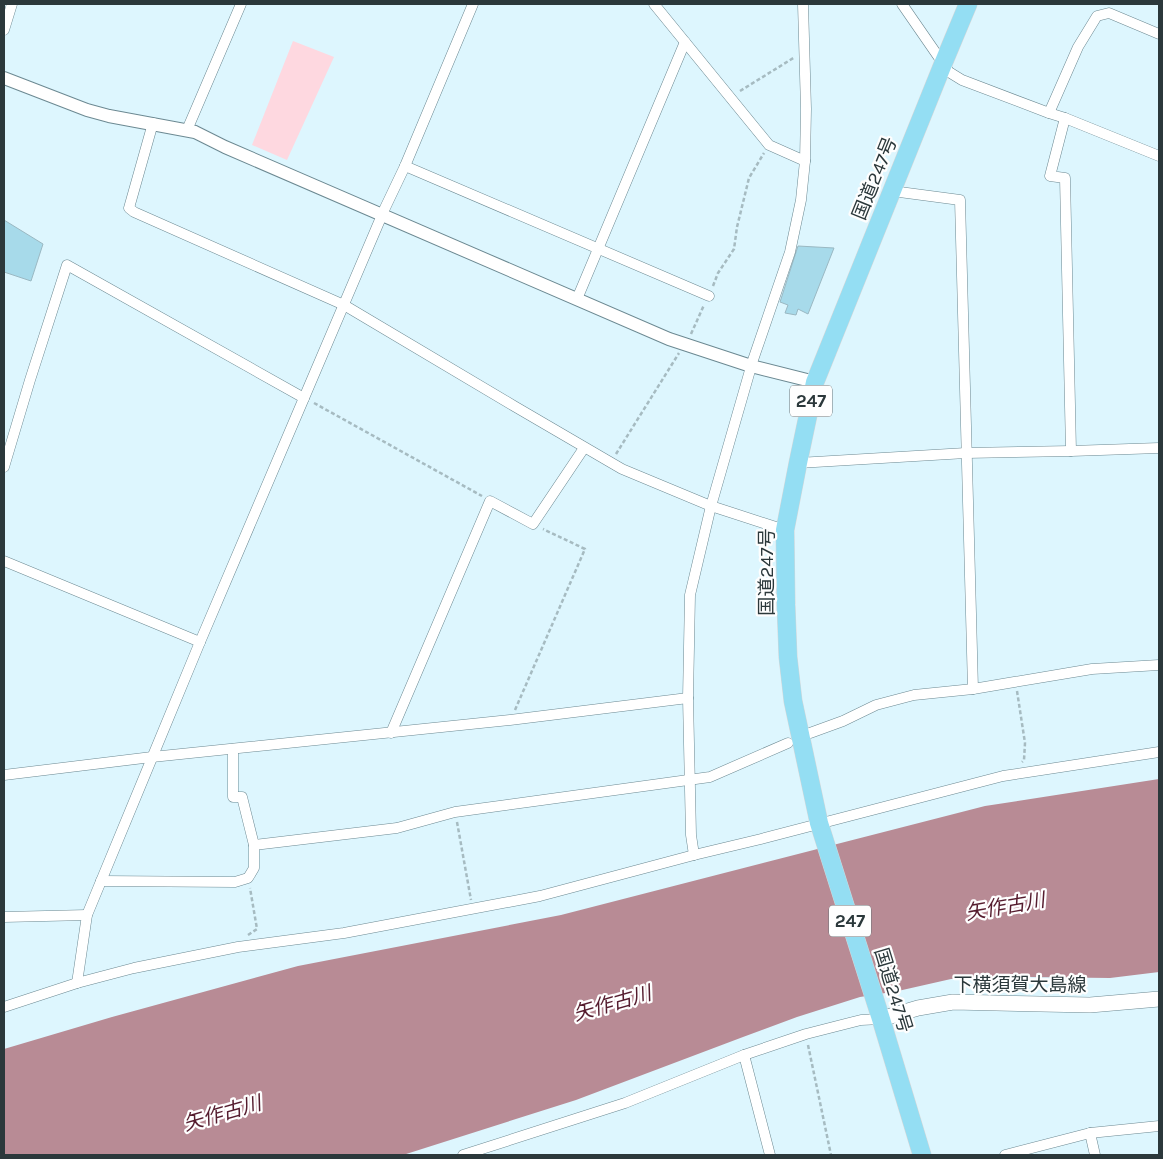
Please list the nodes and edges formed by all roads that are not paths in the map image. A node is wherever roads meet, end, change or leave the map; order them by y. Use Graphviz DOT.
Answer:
graph roads {
  1 [pos="12,4"];
  2 [pos="241,4"];
  3 [pos="473,4"];
  4 [pos="654,4"];
  5 [pos="803,4"];
  6 [pos="902,4"];
  7 [pos="968,4"];
  8 [pos="4,30"];
  9 [pos="1159,34"];
  10 [pos="685,42"];
  11 [pos="943,64"];
  12 [pos="4,78"];
  13 [pos="1049,113"];
  14 [pos="1065,118"];
  15 [pos="153,123"];
  16 [pos="186,130"];
  17 [pos="1159,156"];
  18 [pos="805,161"];
  19 [pos="405,166"];
  20 [pos="892,191"];
  21 [pos="382,214"];
  22 [pos="598,249"];
  23 [pos="709,296"];
  24 [pos="577,300"];
  25 [pos="344,305"];
  26 [pos="751,366"];
  27 [pos="816,382"];
  28 [pos="304,398"];
  29 [pos="584,448"];
  30 [pos="1159,448"];
  31 [pos="1071,451"];
  32 [pos="966,453"];
  33 [pos="798,463"];
  34 [pos="4,467"];
  35 [pos="712,506"];
  36 [pos="786,530"];
  37 [pos="4,560"];
  38 [pos="200,642"];
  39 [pos="1159,665"];
  40 [pos="973,689"];
  41 [pos="688,698"];
  42 [pos="391,733"];
  43 [pos="810,733"];
  44 [pos="788,743"];
  45 [pos="233,750"];
  46 [pos="1159,752"];
  47 [pos="152,757"];
  48 [pos="4,775"];
  49 [pos="689,780"];
  50 [pos="819,823"];
  51 [pos="254,845"];
  52 [pos="694,855"];
  53 [pos="101,881"];
  54 [pos="87,915"];
  55 [pos="4,917"];
  56 [pos="77,984"];
  57 [pos="1159,998"];
  58 [pos="4,1007"];
  59 [pos="881,1019"];
  60 [pos="744,1055"];
  61 [pos="1159,1126"];
  62 [pos="1090,1133"];
  63 [pos="463,1155"];
  64 [pos="770,1155"];
  65 [pos="922,1155"];
  66 [pos="1005,1155"];
  67 [pos="1095,1155"];
  1 -- 8 [label="street"];
  2 -- 16 [label="street"];
  3 -- 19 [label="street"];
  4 -- 10 [label="street"];
  5 -- 18 [label="street"];
  6 -- 11 [label="street"];
  7 -- 11 [label="highway, 国道247号 / 247"];
  9 -- 13 [label="street"];
  10 -- 18 [label="street"];
  10 -- 22 [label="street"];
  11 -- 13 [label="street"];
  11 -- 20 [label="highway, 国道247号 / 247"];
  12 -- 15 [label="street"];
  13 -- 14 [label="street"];
  14 -- 17 [label="street"];
  14 -- 31 [label="street"];
  15 -- 16 [label="street"];
  15 -- 25 [label="street"];
  16 -- 21 [label="street"];
  18 -- 26 [label="street"];
  19 -- 21 [label="street"];
  19 -- 22 [label="street"];
  20 -- 27 [label="highway, 国道247号 / 247"];
  20 -- 32 [label="street"];
  21 -- 24 [label="street"];
  21 -- 25 [label="street"];
  22 -- 23 [label="street"];
  22 -- 24 [label="street"];
  24 -- 26 [label="street"];
  25 -- 28 [label="street"];
  25 -- 29 [label="street"];
  26 -- 27 [label="street"];
  26 -- 35 [label="street"];
  27 -- 33 [label="highway, 国道247号 / 247"];
  28 -- 34 [label="street"];
  28 -- 38 [label="street"];
  29 -- 35 [label="street"];
  29 -- 42 [label="street"];
  30 -- 31 [label="street"];
  31 -- 32 [label="street"];
  32 -- 33 [label="street"];
  32 -- 40 [label="street"];
  33 -- 36 [label="highway, 国道247号 / 247"];
  35 -- 36 [label="street"];
  35 -- 41 [label="street"];
  36 -- 50 [label="highway, 国道247号 / 247"];
  37 -- 38 [label="street"];
  38 -- 47 [label="street"];
  39 -- 40 [label="street"];
  40 -- 43 [label="street"];
  41 -- 42 [label="street"];
  41 -- 49 [label="street"];
  42 -- 45 [label="street"];
  44 -- 49 [label="street"];
  45 -- 47 [label="street"];
  45 -- 51 [label="street"];
  46 -- 50 [label="street"];
  47 -- 48 [label="street"];
  47 -- 53 [label="street"];
  49 -- 51 [label="street"];
  49 -- 52 [label="street"];
  50 -- 52 [label="street"];
  50 -- 59 [label="highway, 国道247号 / 247"];
  51 -- 53 [label="street"];
  52 -- 56 [label="street"];
  53 -- 54 [label="street"];
  54 -- 55 [label="street"];
  54 -- 56 [label="street"];
  56 -- 58 [label="street"];
  57 -- 59 [label="main road, 下横須賀大島線"];
  59 -- 60 [label="street"];
  59 -- 65 [label="highway, 国道247号 / 247"];
  60 -- 63 [label="street"];
  60 -- 64 [label="street"];
  61 -- 62 [label="street"];
  62 -- 66 [label="street"];
  62 -- 67 [label="street"];
}
